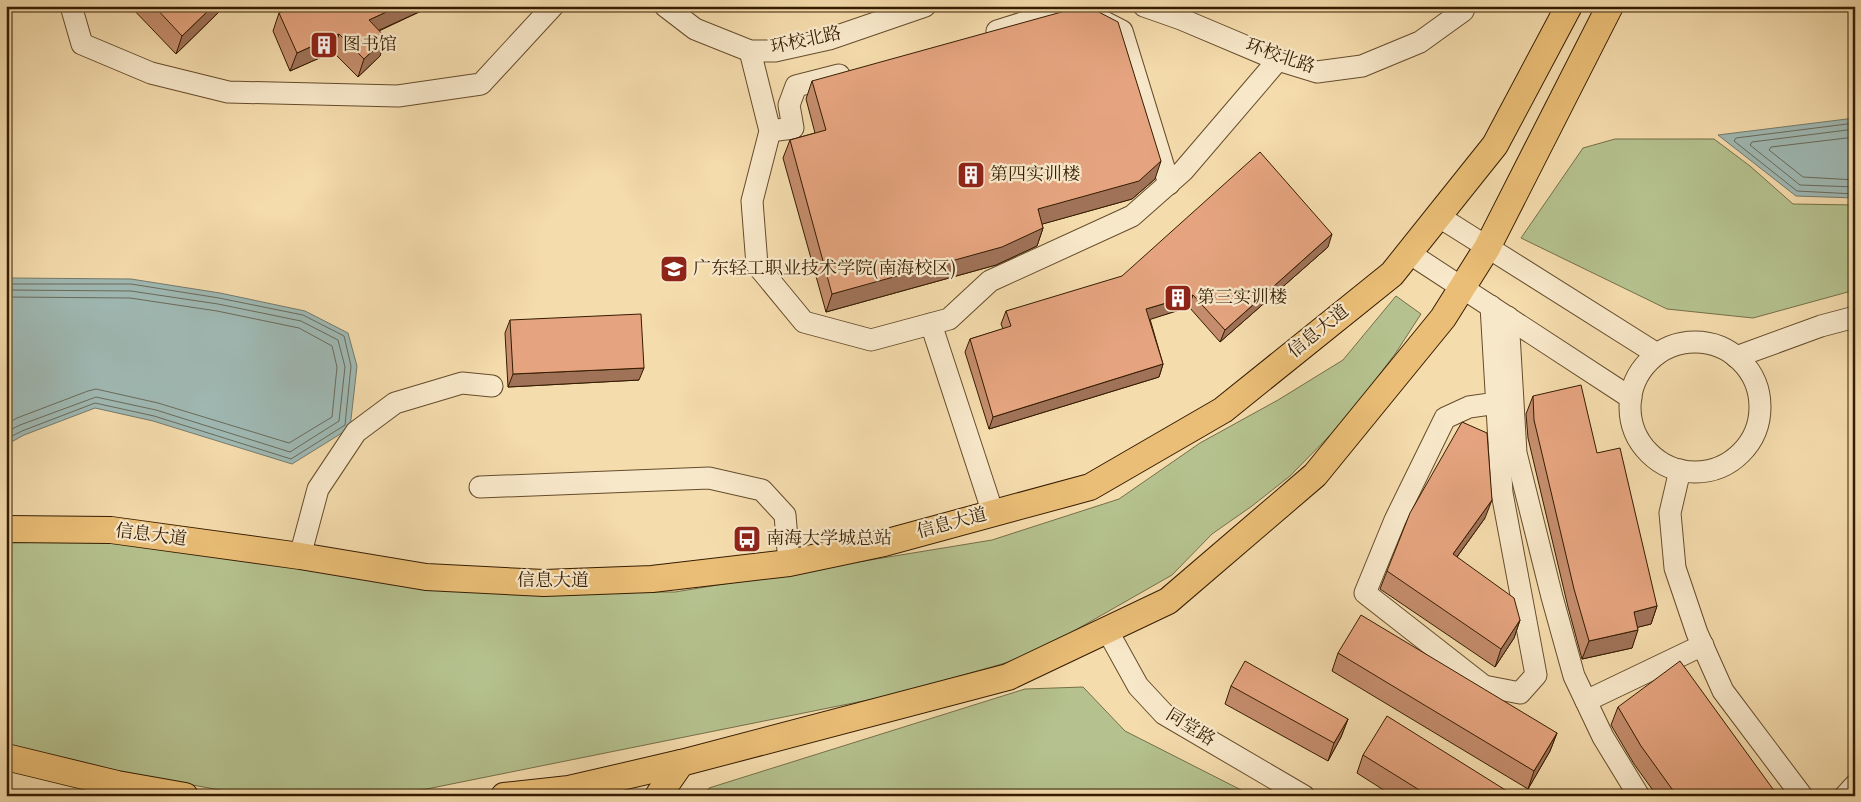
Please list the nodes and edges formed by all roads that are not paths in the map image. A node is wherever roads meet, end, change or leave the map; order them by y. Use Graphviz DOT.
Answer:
graph roads {
  1 [pos="72,6"];
  2 [pos="553,6"];
  3 [pos="666,6"];
  4 [pos="925,6"];
  5 [pos="1144,6"];
  6 [pos="1465,6"];
  7 [pos="1610,6"];
  8 [pos="1563,8"];
  9 [pos="981,36"];
  10 [pos="750,51"];
  11 [pos="1278,60"];
  12 [pos="860,70"];
  13 [pos="770,131"];
  14 [pos="1168,184"];
  15 [pos="1438,216"];
  16 [pos="1487,248"];
  17 [pos="1409,253"];
  18 [pos="1462,287"];
  19 [pos="1500,311"];
  20 [pos="1855,317"];
  21 [pos="931,324"];
  22 [pos="1657,354"];
  23 [pos="1736,357"];
  24 [pos="492,386"];
  25 [pos="1631,398"];
  26 [pos="1497,403"];
  27 [pos="1680,470"];
  28 [pos="480,487"];
  29 [pos="993,513"];
  30 [pos="6,529"];
  31 [pos="300,556"];
  32 [pos="790,563"];
  33 [pos="1107,630"];
  34 [pos="1703,646"];
  35 [pos="1586,701"];
  36 [pos="6,757"];
  37 [pos="681,763"];
  38 [pos="1855,785"];
  39 [pos="185,796"];
  40 [pos="504,796"];
  41 [pos="658,796"];
  42 [pos="1304,796"];
  43 [pos="1638,796"];
  44 [pos="1802,796"];
  45 [pos="1845,796"];
  1 -- 2 [label="street"];
  3 -- 10 [label="street, 环校北路"];
  4 -- 10 [label="street, 环校北路"];
  5 -- 11 [label="street, 环校北路"];
  6 -- 11 [label="street, 环校北路"];
  7 -- 16 [label="main road"];
  8 -- 15 [label="main road, 信息大道"];
  9 -- 14 [label="street"];
  10 -- 13 [label="street"];
  11 -- 14 [label="street"];
  12 -- 13 [label="street"];
  13 -- 21 [label="street"];
  14 -- 21 [label="street"];
  15 -- 16 [label="street"];
  15 -- 17 [label="main road, 信息大道"];
  16 -- 18 [label="main road"];
  16 -- 22 [label="street"];
  17 -- 18 [label="street"];
  17 -- 29 [label="main road, 信息大道"];
  18 -- 19 [label="street"];
  18 -- 33 [label="main road"];
  19 -- 25 [label="street"];
  19 -- 26 [label="street"];
  19 -- 35 [label="street"];
  20 -- 23 [label="street"];
  21 -- 29 [label="street"];
  22 -- 23 [label="street"];
  22 -- 25 [label="street"];
  23 -- 27 [label="street"];
  24 -- 31 [label="street"];
  25 -- 27 [label="street"];
  26 -- 26 [label="street"];
  27 -- 34 [label="street"];
  28 -- 32 [label="street"];
  29 -- 32 [label="main road, 信息大道"];
  30 -- 31 [label="main road, 信息大道"];
  31 -- 32 [label="main road, 信息大道"];
  33 -- 37 [label="main road"];
  33 -- 42 [label="street, 同堂路"];
  34 -- 35 [label="street"];
  34 -- 44 [label="street"];
  35 -- 43 [label="street"];
  36 -- 39 [label="main road"];
  37 -- 40 [label="main road"];
  37 -- 41 [label="main road"];
  38 -- 45 [label="street"];
}
